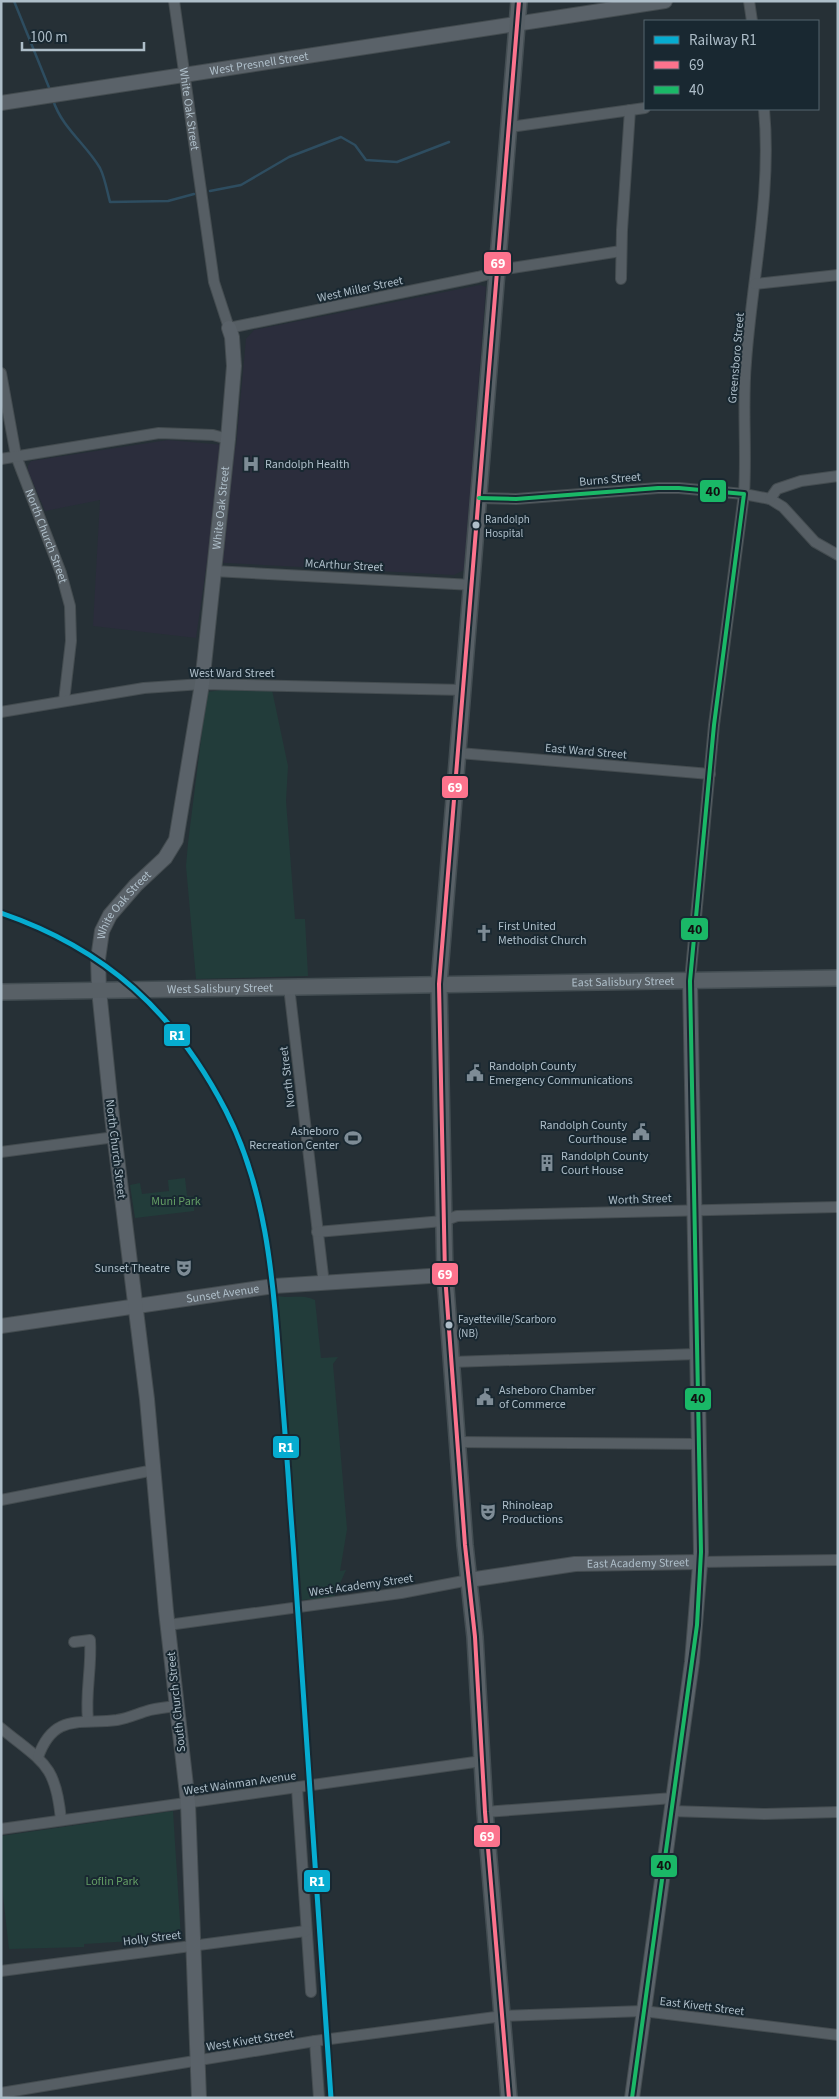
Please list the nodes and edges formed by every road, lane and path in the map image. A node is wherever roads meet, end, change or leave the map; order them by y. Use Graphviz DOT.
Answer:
graph roads {
  1 [pos="174,1"];
  2 [pos="519,1"];
  3 [pos="665,1"];
  4 [pos="749,1"];
  5 [pos="752,20"];
  6 [pos="517,24"];
  7 [pos="183,74"];
  8 [pos="1,103"];
  9 [pos="644,108"];
  10 [pos="630,110"];
  11 [pos="764,110"];
  12 [pos="510,127"];
  13 [pos="621,251"];
  14 [pos="497,272"];
  15 [pos="838,275"];
  16 [pos="621,279"];
  17 [pos="755,284"];
  18 [pos="229,328"];
  19 [pos="1,373"];
  20 [pos="228,439"];
  21 [pos="16,456"];
  22 [pos="1,459"];
  23 [pos="838,476"];
  24 [pos="744,494"];
  25 [pos="479,498"];
  26 [pos="770,499"];
  27 [pos="838,555"];
  28 [pos="213,572"];
  29 [pos="473,585"];
  30 [pos="202,684"];
  31 [pos="464,690"];
  32 [pos="64,701"];
  33 [pos="1,712"];
  34 [pos="459,753"];
  35 [pos="710,774"];
  36 [pos="838,978"];
  37 [pos="690,981"];
  38 [pos="439,984"];
  39 [pos="289,987"];
  40 [pos="98,990"];
  41 [pos="1,992"];
  42 [pos="115,1137"];
  43 [pos="1,1152"];
  44 [pos="838,1207"];
  45 [pos="694,1209"];
  46 [pos="443,1221"];
  47 [pos="317,1232"];
  48 [pos="446,1275"];
  49 [pos="324,1284"];
  50 [pos="136,1307"];
  51 [pos="1,1326"];
  52 [pos="697,1354"];
  53 [pos="452,1362"];
  54 [pos="459,1442"];
  55 [pos="700,1444"];
  56 [pos="154,1470"];
  57 [pos="1,1500"];
  58 [pos="838,1560"];
  59 [pos="700,1562"];
  60 [pos="468,1580"];
  61 [pos="168,1626"];
  62 [pos="74,1642"];
  63 [pos="177,1706"];
  64 [pos="88,1720"];
  65 [pos="1,1728"];
  66 [pos="38,1757"];
  67 [pos="482,1761"];
  68 [pos="297,1788"];
  69 [pos="188,1803"];
  70 [pos="672,1804"];
  71 [pos="485,1812"];
  72 [pos="838,1812"];
  73 [pos="61,1820"];
  74 [pos="1,1829"];
  75 [pos="306,1931"];
  76 [pos="192,1946"];
  77 [pos="1,1970"];
  78 [pos="311,1992"];
  79 [pos="643,2011"];
  80 [pos="503,2016"];
  81 [pos="838,2035"];
  82 [pos="315,2041"];
  83 [pos="196,2061"];
  84 [pos="1,2094"];
  85 [pos="199,2098"];
  86 [pos="319,2098"];
  87 [pos="509,2098"];
  88 [pos="632,2098"];
  1 -- 7 [label="street, White Oak Street"];
  2 -- 6 [label="main road"];
  3 -- 6 [label="main road, West Presnell Street"];
  4 -- 5 [label="street"];
  6 -- 7 [label="main road, West Presnell Street"];
  6 -- 12 [label="main road"];
  7 -- 8 [label="main road, West Presnell Street"];
  7 -- 18 [label="street, White Oak Street"];
  9 -- 10 [label="street"];
  10 -- 12 [label="street"];
  10 -- 13 [label="street"];
  11 -- 17 [label="street, Greensboro Street"];
  12 -- 14 [label="main road"];
  13 -- 14 [label="street, West Miller Street"];
  13 -- 16 [label="street"];
  14 -- 18 [label="street, West Miller Street"];
  14 -- 25 [label="main road"];
  15 -- 17 [label="street"];
  17 -- 24 [label="street, Greensboro Street"];
  18 -- 20 [label="main road, White Oak Street"];
  19 -- 21 [label="street, North Church Street"];
  20 -- 21 [label="street"];
  20 -- 28 [label="main road, White Oak Street"];
  21 -- 22 [label="street"];
  21 -- 32 [label="street, North Church Street"];
  23 -- 26 [label="street"];
  24 -- 25 [label="street, Burns Street"];
  24 -- 26 [label="street"];
  24 -- 35 [label="street, Greensboro Street"];
  25 -- 29 [label="main road"];
  26 -- 27 [label="street"];
  28 -- 29 [label="street, McArthur Street"];
  28 -- 30 [label="main road, White Oak Street"];
  29 -- 31 [label="main road"];
  30 -- 31 [label="street, West Ward Street"];
  30 -- 32 [label="street, West Ward Street"];
  30 -- 40 [label="main road, White Oak Street"];
  31 -- 34 [label="main road"];
  32 -- 33 [label="street, West Ward Street"];
  34 -- 35 [label="street, East Ward Street"];
  34 -- 38 [label="main road"];
  35 -- 37 [label="street, Greensboro Street"];
  36 -- 37 [label="main road, East Salisbury Street"];
  37 -- 38 [label="main road, East Salisbury Street"];
  37 -- 45 [label="main road"];
  38 -- 39 [label="main road, West Salisbury Street"];
  38 -- 46 [label="main road"];
  39 -- 40 [label="main road, West Salisbury Street"];
  39 -- 47 [label="street, North Street"];
  40 -- 41 [label="main road, West Salisbury Street"];
  40 -- 42 [label="main road, North Church Street"];
  42 -- 43 [label="street"];
  42 -- 50 [label="main road, North Church Street"];
  44 -- 45 [label="street, Worth Street"];
  45 -- 46 [label="street, Worth Street"];
  45 -- 52 [label="main road"];
  46 -- 47 [label="street, Worth Street"];
  46 -- 48 [label="main road"];
  47 -- 49 [label="street, North Street"];
  48 -- 49 [label="main road, Sunset Avenue"];
  48 -- 53 [label="main road"];
  49 -- 50 [label="main road, Sunset Avenue"];
  50 -- 51 [label="main road, Sunset Avenue"];
  50 -- 56 [label="main road, South Church Street"];
  52 -- 53 [label="street"];
  52 -- 55 [label="main road"];
  53 -- 54 [label="main road"];
  54 -- 55 [label="street"];
  54 -- 60 [label="main road"];
  55 -- 59 [label="main road"];
  56 -- 57 [label="street"];
  56 -- 61 [label="main road, South Church Street"];
  58 -- 59 [label="street, East Academy Street"];
  59 -- 60 [label="main road, East Academy Street"];
  59 -- 70 [label="main road"];
  60 -- 61 [label="street, West Academy Street"];
  60 -- 67 [label="main road"];
  61 -- 63 [label="main road, South Church Street"];
  62 -- 64 [label="street"];
  63 -- 64 [label="street"];
  63 -- 69 [label="main road, South Church Street"];
  64 -- 66 [label="street"];
  65 -- 66 [label="street"];
  66 -- 73 [label="street"];
  67 -- 68 [label="street, West Wainman Avenue"];
  67 -- 71 [label="main road"];
  68 -- 69 [label="street, West Wainman Avenue"];
  68 -- 75 [label="street"];
  69 -- 73 [label="street, West Wainman Avenue"];
  69 -- 76 [label="main road, South Church Street"];
  70 -- 71 [label="street"];
  70 -- 72 [label="street"];
  70 -- 79 [label="main road"];
  71 -- 80 [label="main road"];
  73 -- 74 [label="street, West Wainman Avenue"];
  75 -- 76 [label="street, Holly Street"];
  75 -- 78 [label="street"];
  76 -- 77 [label="street, Holly Street"];
  76 -- 83 [label="main road, South Church Street"];
  79 -- 80 [label="street, East Kivett Street"];
  79 -- 81 [label="street, East Kivett Street"];
  79 -- 88 [label="main road"];
  80 -- 82 [label="street, West Kivett Street"];
  80 -- 87 [label="main road"];
  82 -- 83 [label="street, West Kivett Street"];
  82 -- 86 [label="street"];
  83 -- 84 [label="street, West Kivett Street"];
  83 -- 85 [label="main road, South Church Street"];
}
